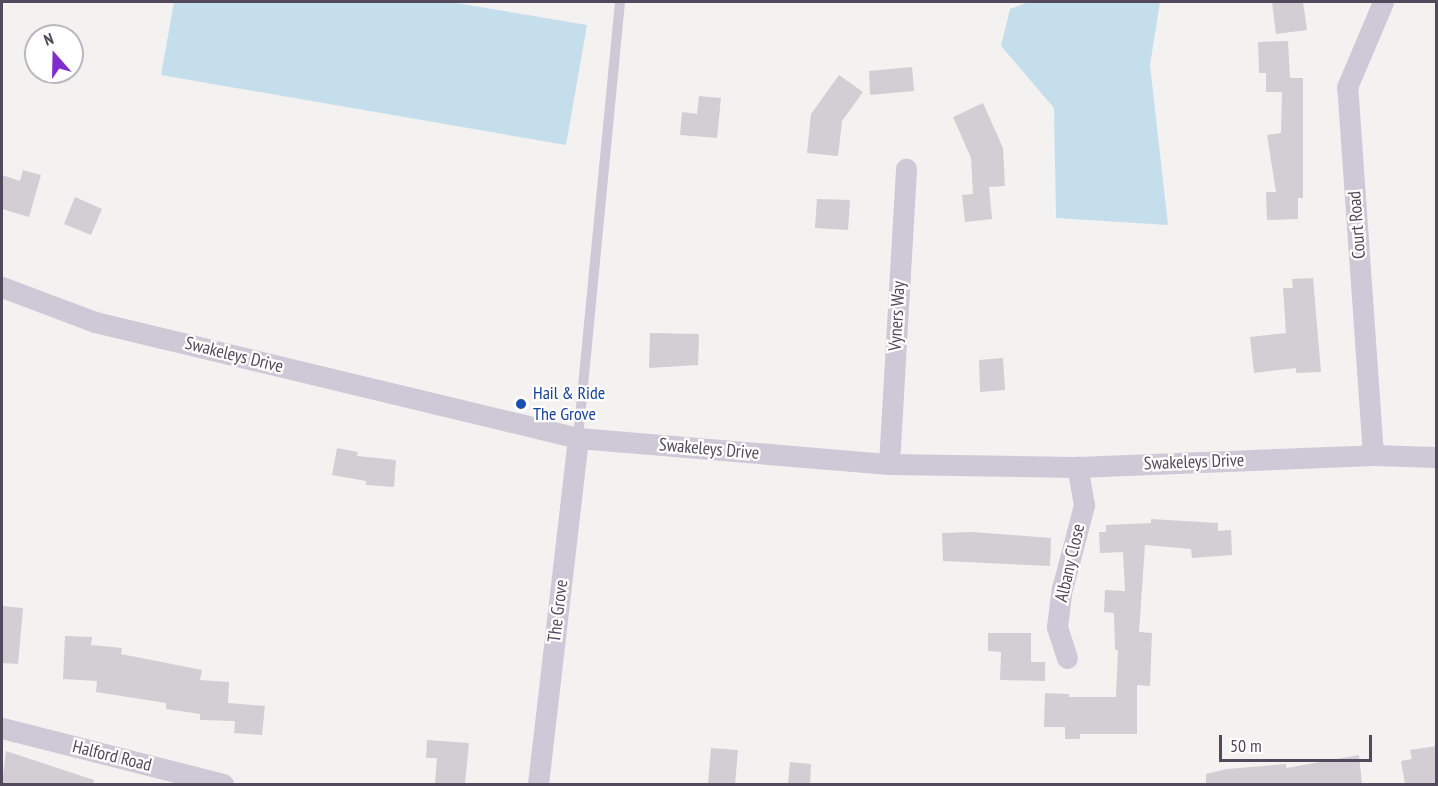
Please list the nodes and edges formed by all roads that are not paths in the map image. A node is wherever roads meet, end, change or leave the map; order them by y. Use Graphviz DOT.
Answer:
graph roads {
  1 [pos="620,2"];
  2 [pos="1383,2"];
  3 [pos="906,168"];
  4 [pos="2,287"];
  5 [pos="578,438"];
  6 [pos="1373,455"];
  7 [pos="1437,457"];
  8 [pos="889,464"];
  9 [pos="1077,467"];
  10 [pos="1067,658"];
  11 [pos="2,728"];
  12 [pos="223,784"];
  13 [pos="538,784"];
  1 -- 5 [label="lane"];
  2 -- 6 [label="street, Court Road"];
  3 -- 8 [label="street, Vyners Way"];
  4 -- 5 [label="street, Swakeleys Drive"];
  5 -- 8 [label="street, Swakeleys Drive"];
  5 -- 13 [label="street, The Grove"];
  6 -- 7 [label="street, Swakeleys Drive"];
  6 -- 9 [label="street, Swakeleys Drive"];
  8 -- 9 [label="street, Swakeleys Drive"];
  9 -- 10 [label="street, Albany Close"];
  11 -- 12 [label="street, Halford Road"];
}
